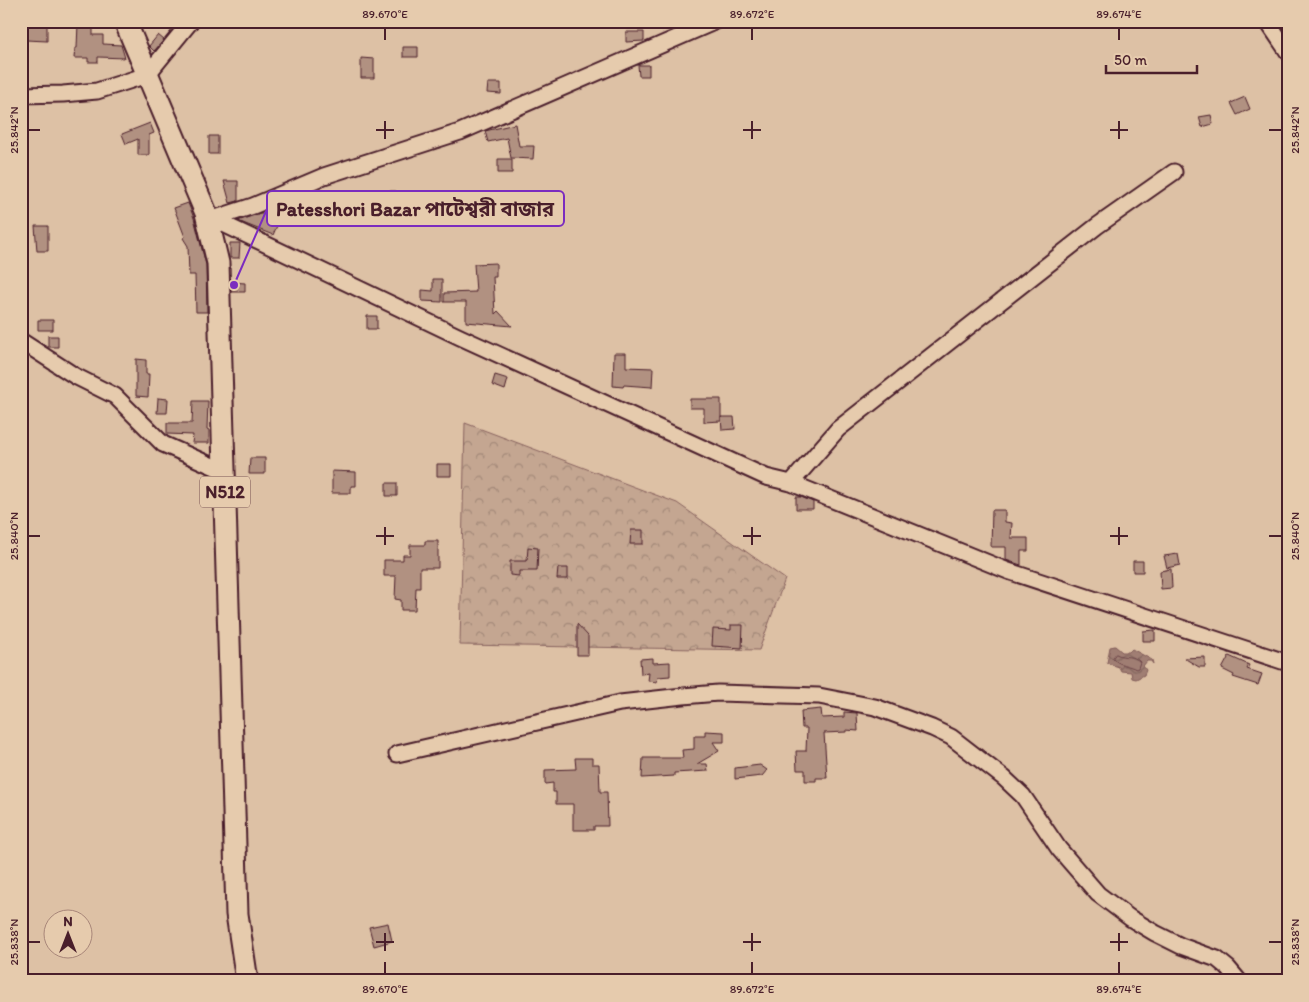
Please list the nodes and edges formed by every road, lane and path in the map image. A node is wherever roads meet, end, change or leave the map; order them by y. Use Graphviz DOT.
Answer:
graph roads {
  1 [pos="125,21"];
  2 [pos="191,21"];
  3 [pos="716,21"];
  4 [pos="1268,21"];
  5 [pos="1286,45"];
  6 [pos="147,75"];
  7 [pos="21,95"];
  8 [pos="1174,172"];
  9 [pos="210,216"];
  10 [pos="21,340"];
  11 [pos="224,472"];
  12 [pos="790,484"];
  13 [pos="1288,663"];
  14 [pos="397,754"];
  15 [pos="247,981"];
  16 [pos="1238,981"];
  1 -- 6 [label="highway, N512"];
  2 -- 6 [label="street"];
  3 -- 9 [label="street"];
  4 -- 5 [label="street"];
  6 -- 7 [label="street"];
  6 -- 9 [label="highway, N512"];
  8 -- 12 [label="street"];
  9 -- 11 [label="highway, N512"];
  9 -- 12 [label="street"];
  10 -- 11 [label="street"];
  11 -- 15 [label="highway, N512"];
  12 -- 13 [label="street"];
  14 -- 16 [label="street"];
}
